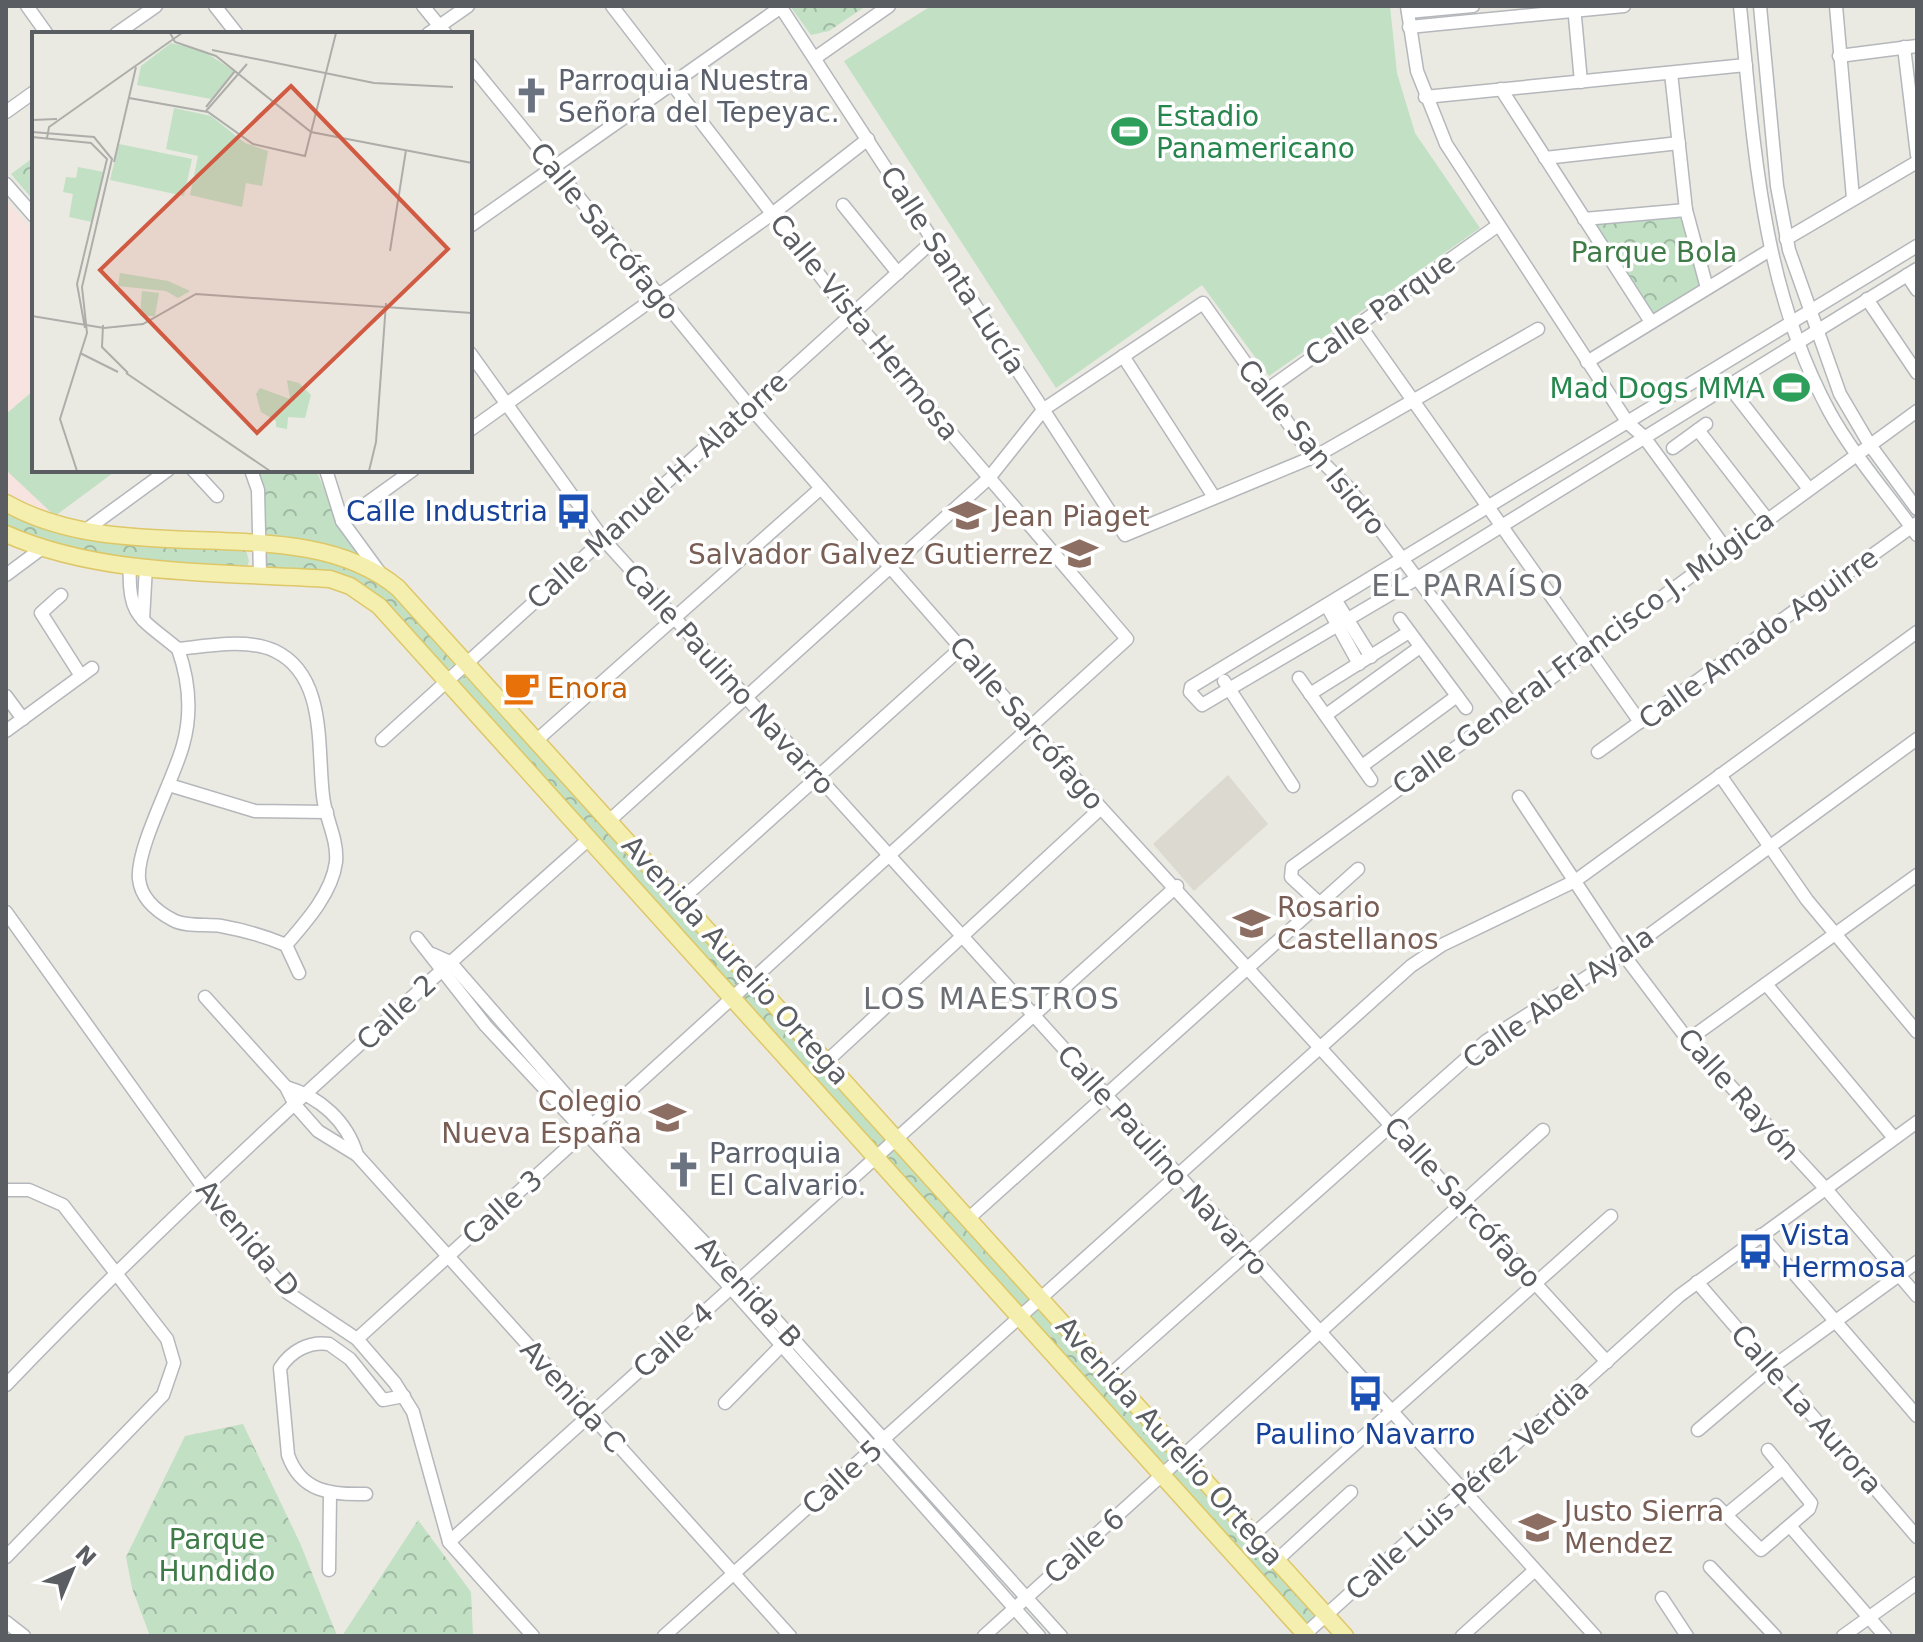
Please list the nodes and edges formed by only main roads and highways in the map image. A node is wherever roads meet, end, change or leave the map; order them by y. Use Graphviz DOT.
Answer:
graph roads {
  1 [pos="6,503"];
  2 [pos="6,534"];
  3 [pos="1305,1635"];
  4 [pos="1345,1636"];
  1 -- 4 [label="main road, Avenida Aurelio Ortega"];
  2 -- 3 [label="main road, Avenida Aurelio Ortega"];
}
